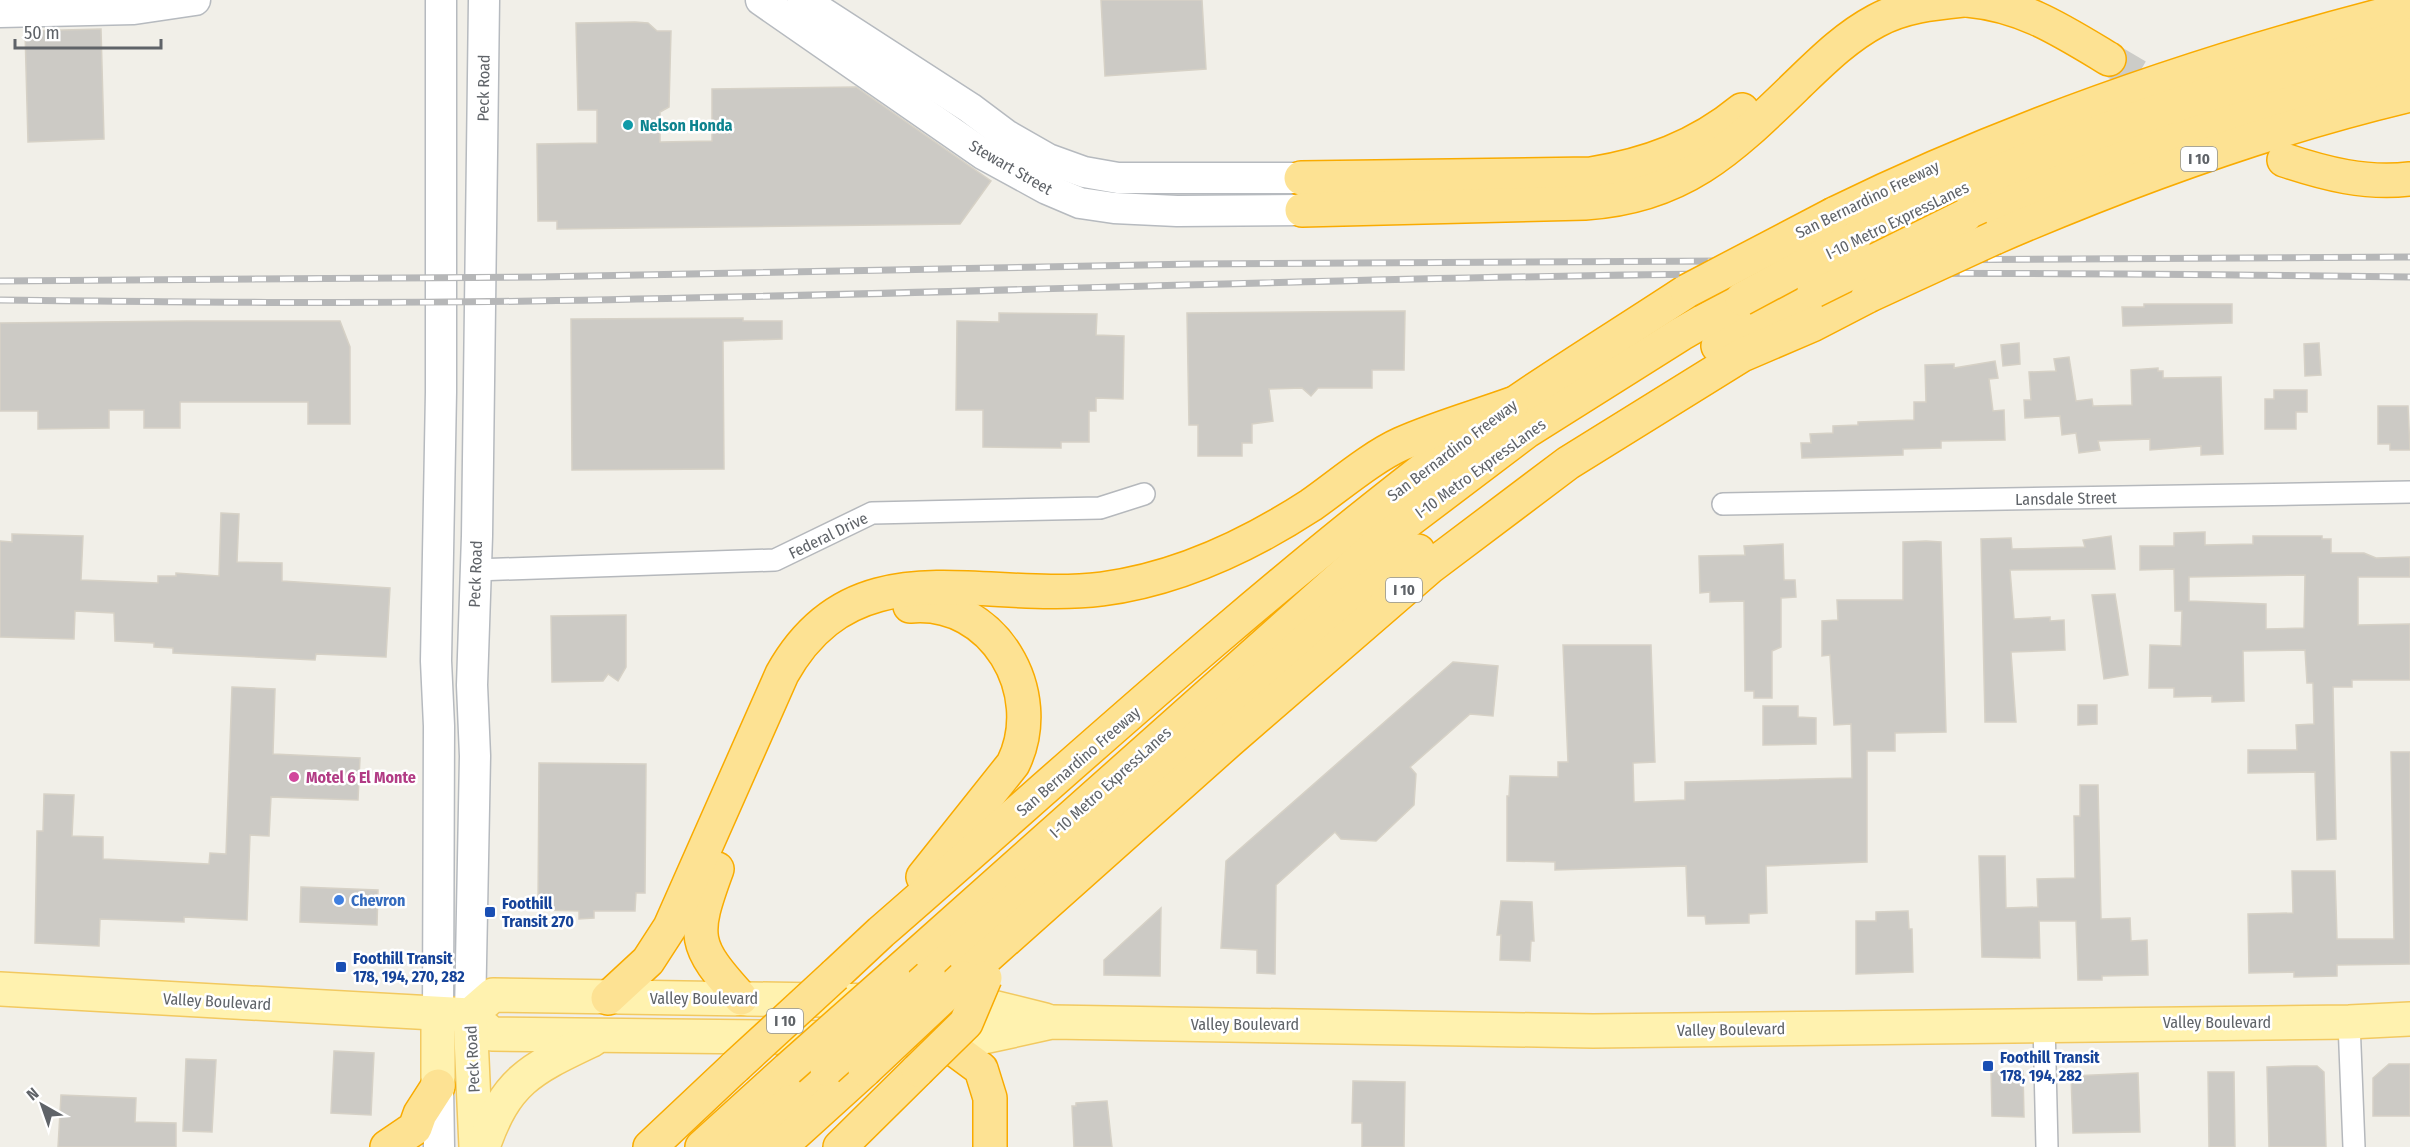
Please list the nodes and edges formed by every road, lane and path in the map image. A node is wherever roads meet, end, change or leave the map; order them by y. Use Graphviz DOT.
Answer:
graph roads {
  1 [pos="195,0"];
  2 [pos="441,0"];
  3 [pos="484,0"];
  4 [pos="761,0"];
  5 [pos="803,0"];
  6 [pos="1885,0"];
  7 [pos="1966,0"];
  8 [pos="2410,8"];
  9 [pos="0,12"];
  10 [pos="2410,35"];
  11 [pos="2109,59"];
  12 [pos="2410,63"];
  13 [pos="2410,95"];
  14 [pos="2284,160"];
  15 [pos="2410,179"];
  16 [pos="1302,194"];
  17 [pos="1512,404"];
  18 [pos="2410,492"];
  19 [pos="1144,494"];
  20 [pos="1723,504"];
  21 [pos="476,570"];
  22 [pos="881,932"];
  23 [pos="979,971"];
  24 [pos="0,989"];
  25 [pos="608,998"];
  26 [pos="741,998"];
  27 [pos="438,1015"];
  28 [pos="470,1016"];
  29 [pos="2410,1019"];
  30 [pos="1053,1022"];
  31 [pos="2349,1022"];
  32 [pos="2044,1024"];
  33 [pos="598,1037"];
  34 [pos="939,1038"];
  35 [pos="438,1086"];
  36 [pos="387,1147"];
  37 [pos="439,1147"];
  38 [pos="476,1147"];
  39 [pos="483,1147"];
  40 [pos="650,1147"];
  41 [pos="702,1147"];
  42 [pos="740,1147"];
  43 [pos="780,1147"];
  44 [pos="840,1147"];
  45 [pos="990,1147"];
  46 [pos="2047,1147"];
  47 [pos="2354,1147"];
  1 -- 9 [label="main road"];
  2 -- 27 [label="main road, Peck Road"];
  3 -- 21 [label="main road, Peck Road"];
  4 -- 16 [label="main road, Stewart Street"];
  5 -- 16 [label="main road, Stewart Street"];
  6 -- 16 [label="highway"];
  7 -- 11 [label="highway"];
  7 -- 16 [label="highway"];
  8 -- 17 [label="highway, San Bernardino Freeway / I 10, bridge"];
  10 -- 41 [label="highway, I-10 Metro ExpressLanes, bridge"];
  12 -- 42 [label="highway, I-10 Metro ExpressLanes, bridge"];
  13 -- 23 [label="highway, I 10, bridge"];
  14 -- 15 [label="highway"];
  17 -- 22 [label="highway, San Bernardino Freeway / I 10"];
  17 -- 25 [label="highway"];
  18 -- 20 [label="street, Lansdale Street"];
  19 -- 21 [label="street, Federal Drive"];
  21 -- 28 [label="main road, Peck Road"];
  22 -- 26 [label="highway"];
  22 -- 40 [label="highway, San Bernardino Freeway / I 10, bridge"];
  23 -- 43 [label="highway, I 10, bridge"];
  23 -- 44 [label="highway, bridge"];
  24 -- 27 [label="main road, Valley Boulevard"];
  25 -- 26 [label="main road, Valley Boulevard"];
  25 -- 28 [label="main road, Valley Boulevard"];
  26 -- 30 [label="main road, Valley Boulevard"];
  27 -- 28 [label="main road, Valley Boulevard"];
  27 -- 35 [label="main road, Peck Road"];
  28 -- 33 [label="main road, Valley Boulevard"];
  28 -- 38 [label="main road, Peck Road"];
  29 -- 31 [label="main road, Valley Boulevard"];
  30 -- 32 [label="main road, Valley Boulevard"];
  30 -- 34 [label="main road, Valley Boulevard"];
  31 -- 32 [label="main road, Valley Boulevard"];
  31 -- 47 [label="street"];
  32 -- 46 [label="street"];
  33 -- 34 [label="main road, Valley Boulevard"];
  33 -- 39 [label="main road"];
  34 -- 45 [label="highway"];
  35 -- 36 [label="highway"];
  35 -- 37 [label="main road, Peck Road"];
}
